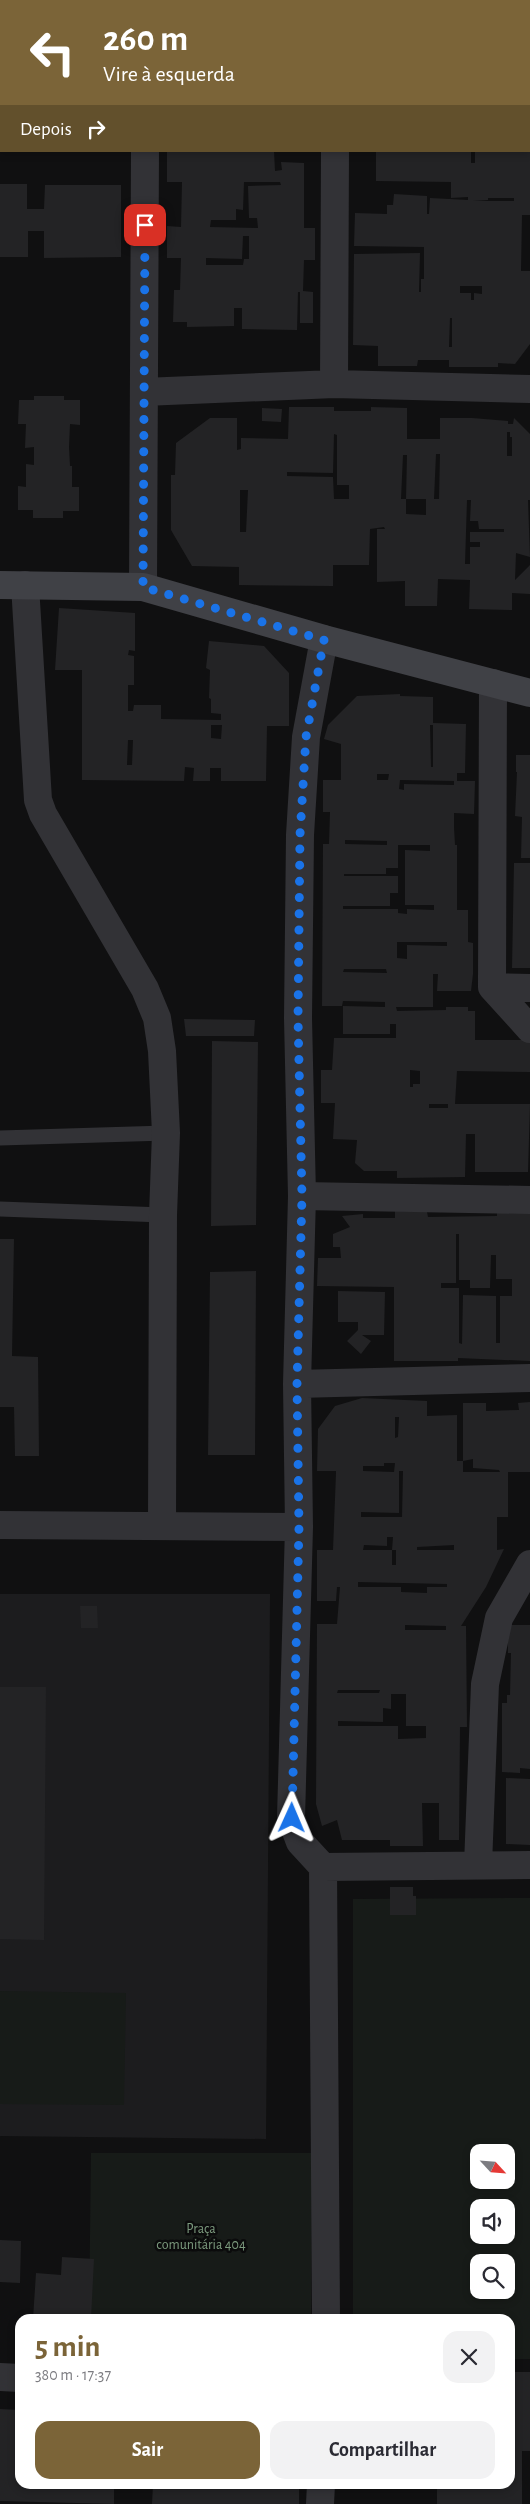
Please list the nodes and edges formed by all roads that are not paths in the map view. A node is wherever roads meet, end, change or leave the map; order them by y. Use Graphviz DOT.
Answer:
graph roads {
  1 [pos="145,152"];
  2 [pos="335,152"];
  3 [pos="334,384"];
  4 [pos="530,389"];
  5 [pos="144,392"];
  6 [pos="12,585"];
  7 [pos="143,587"];
  8 [pos="324,640"];
  9 [pos="493,683"];
  10 [pos="530,693"];
  11 [pos="492,987"];
  12 [pos="530,988"];
  13 [pos="530,1029"];
  14 [pos="166,1134"];
  15 [pos="0,1138"];
  16 [pos="302,1196"];
  17 [pos="530,1200"];
  18 [pos="0,1209"];
  19 [pos="163,1215"];
  20 [pos="530,1378"];
  21 [pos="297,1384"];
  22 [pos="0,1525"];
  23 [pos="162,1525"];
  24 [pos="299,1527"];
  25 [pos="527,1577"];
  26 [pos="478,1865"];
  27 [pos="530,1865"];
  28 [pos="323,1867"];
  29 [pos="326,2314"];
  30 [pos="0,2377"];
  31 [pos="15,2378"];
  32 [pos="321,2489"];
  33 [pos="320,2504"];
  1 -- 5 [label="street"];
  2 -- 3 [label="street"];
  3 -- 4 [label="street"];
  3 -- 5 [label="street"];
  5 -- 7 [label="street"];
  6 -- 7 [label="street"];
  6 -- 14 [label="street"];
  7 -- 8 [label="street"];
  8 -- 9 [label="street"];
  8 -- 16 [label="street"];
  9 -- 10 [label="street"];
  9 -- 11 [label="street"];
  11 -- 12 [label="street"];
  11 -- 13 [label="street"];
  14 -- 15 [label="lane"];
  14 -- 19 [label="street"];
  16 -- 17 [label="street"];
  16 -- 21 [label="street"];
  18 -- 19 [label="lane"];
  19 -- 23 [label="street"];
  20 -- 21 [label="street"];
  21 -- 24 [label="street"];
  22 -- 23 [label="street"];
  23 -- 24 [label="street"];
  24 -- 28 [label="street"];
  25 -- 26 [label="street"];
  26 -- 27 [label="street"];
  26 -- 28 [label="street"];
  28 -- 29 [label="street"];
  30 -- 31 [label="street"];
  32 -- 33 [label="street"];
}
